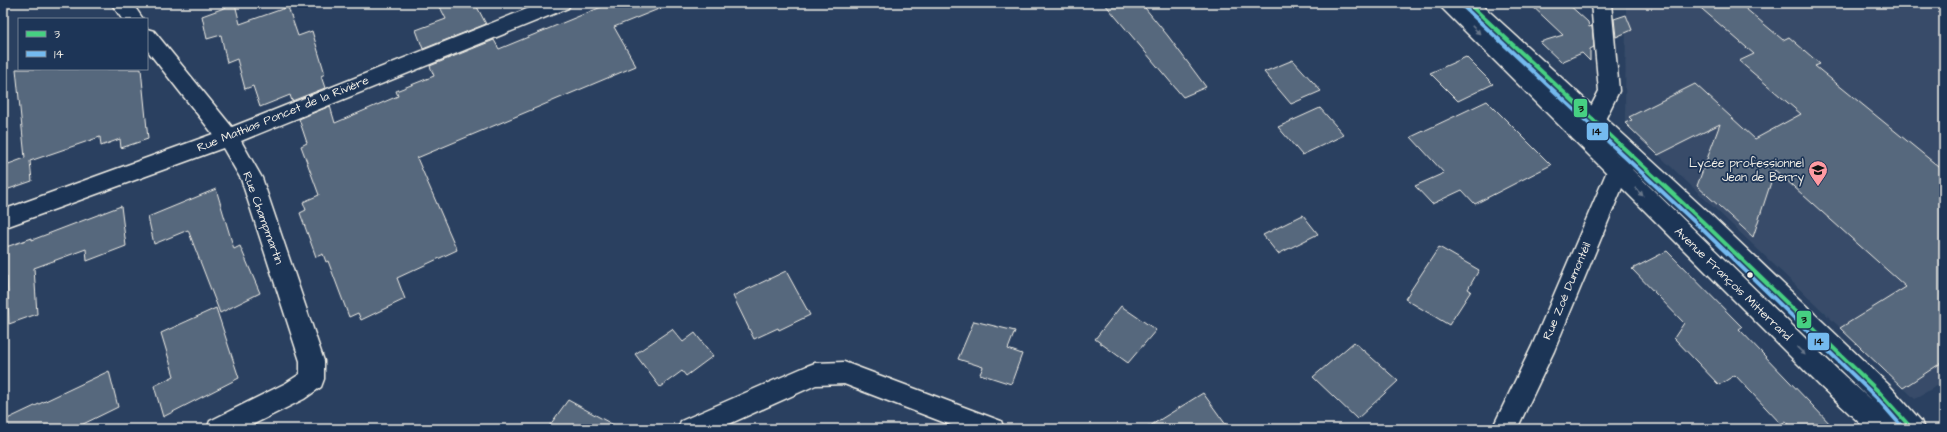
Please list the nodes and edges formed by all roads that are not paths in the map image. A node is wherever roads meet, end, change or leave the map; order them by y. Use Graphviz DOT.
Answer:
graph roads {
  1 [pos="121,3"];
  2 [pos="561,3"];
  3 [pos="1449,3"];
  4 [pos="1468,3"];
  5 [pos="1601,3"];
  6 [pos="132,18"];
  7 [pos="148,37"];
  8 [pos="1593,128"];
  9 [pos="228,137"];
  10 [pos="1625,163"];
  11 [pos="3,219"];
  12 [pos="219,429"];
  13 [pos="690,429"];
  14 [pos="992,429"];
  15 [pos="1504,429"];
  16 [pos="1884,429"];
  17 [pos="1912,429"];
  1 -- 6 [label="street"];
  2 -- 9 [label="street, Rue Mathias Poncet de la Rivière"];
  3 -- 8 [label="street, one-way"];
  4 -- 8 [label="street"];
  5 -- 8 [label="street"];
  7 -- 9 [label="street, Rue Champmartin"];
  8 -- 10 [label="street, Avenue François Mitterrand"];
  8 -- 10 [label="street, Avenue François Mitterrand"];
  9 -- 11 [label="street, Rue Mathias Poncet de la Rivière"];
  9 -- 12 [label="street, Rue Champmartin"];
  10 -- 15 [label="street, Rue Zoé Dumontéil"];
  10 -- 16 [label="street, Avenue François Mitterrand, one-way"];
  10 -- 17 [label="street, Avenue François Mitterrand"];
  13 -- 14 [label="street"];
}
